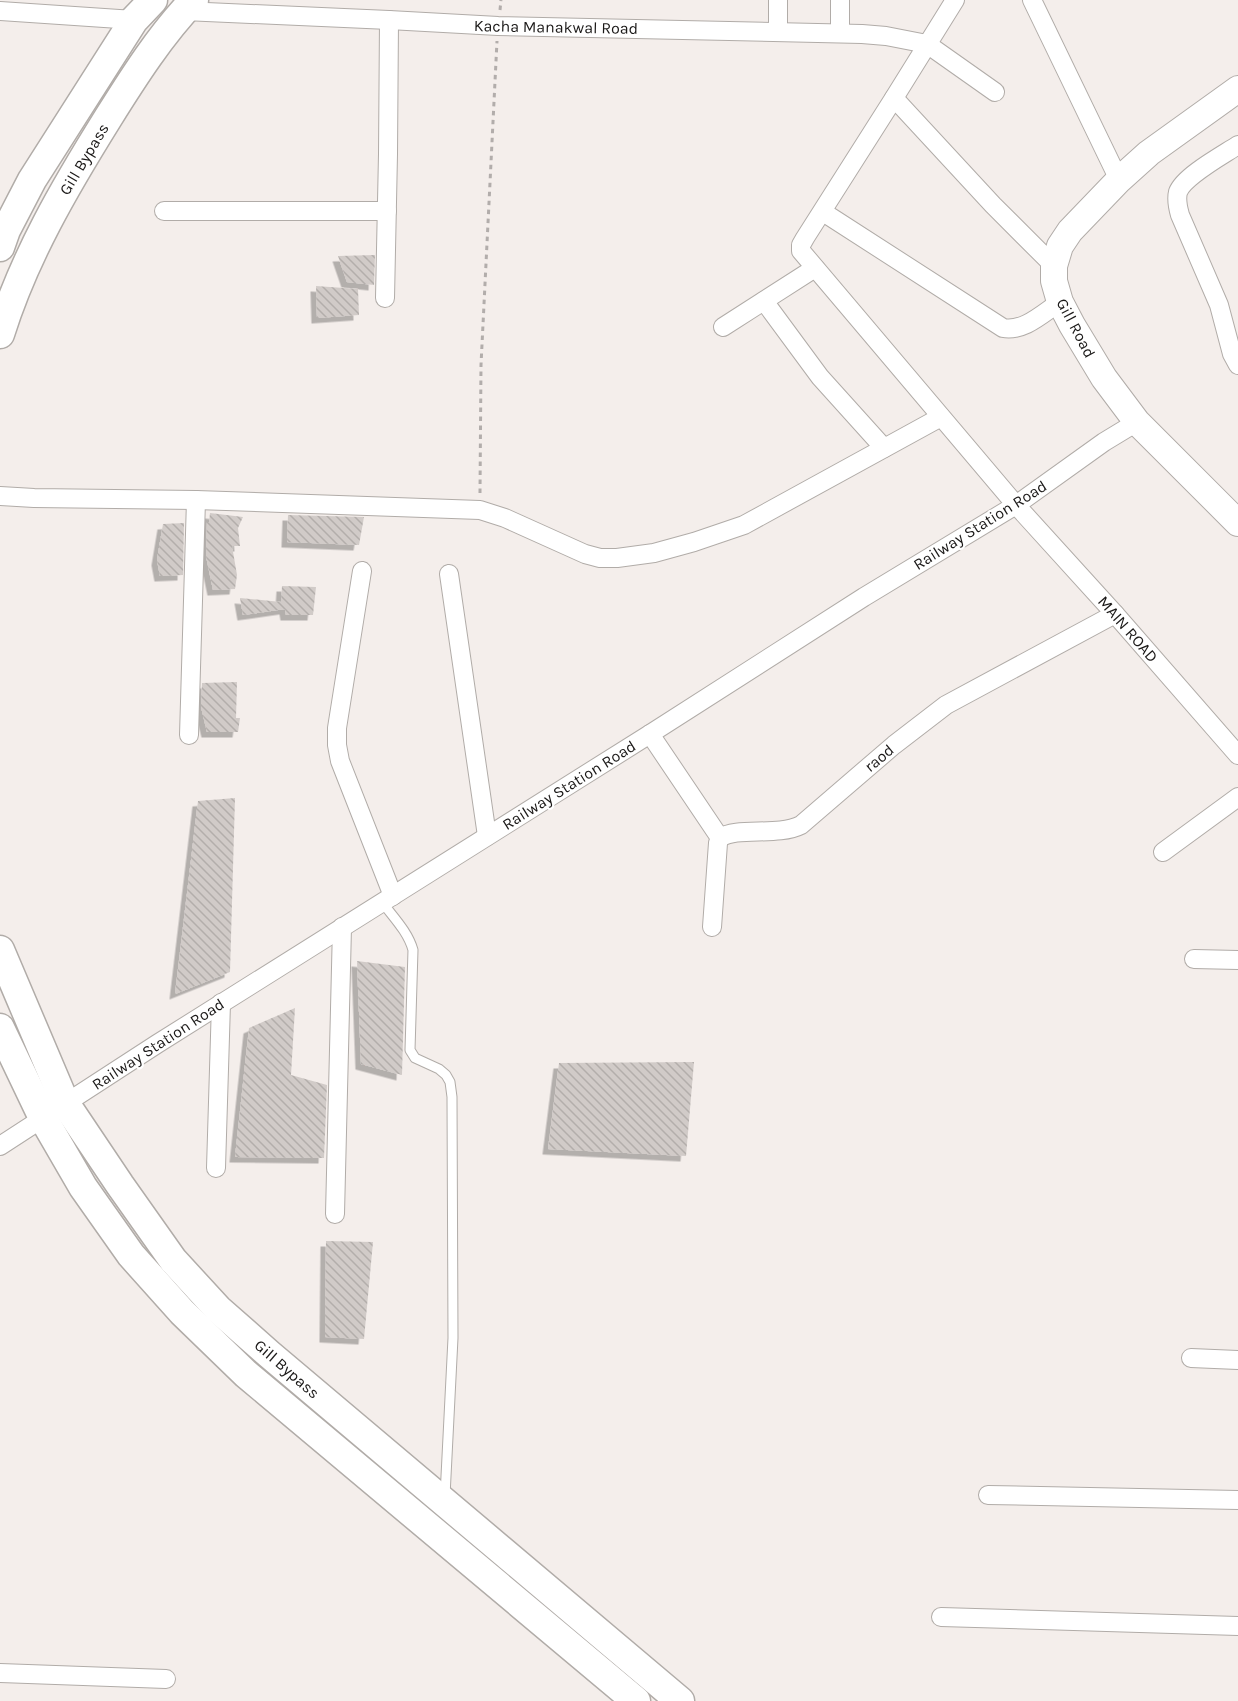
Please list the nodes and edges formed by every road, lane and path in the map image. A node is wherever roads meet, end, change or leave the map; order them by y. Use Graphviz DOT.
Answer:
graph roads {
  1 [pos="778,0"];
  2 [pos="840,0"];
  3 [pos="955,0"];
  4 [pos="1032,0"];
  5 [pos="189,6"];
  6 [pos="143,10"];
  7 [pos="0,11"];
  8 [pos="389,20"];
  9 [pos="498,26"];
  10 [pos="778,31"];
  11 [pos="840,32"];
  12 [pos="927,44"];
  13 [pos="1238,89"];
  14 [pos="995,92"];
  15 [pos="894,98"];
  16 [pos="1238,146"];
  17 [pos="1119,180"];
  18 [pos="164,211"];
  19 [pos="387,211"];
  20 [pos="823,212"];
  21 [pos="0,247"];
  22 [pos="1054,266"];
  23 [pos="814,268"];
  24 [pos="385,298"];
  25 [pos="764,301"];
  26 [pos="1060,302"];
  27 [pos="723,327"];
  28 [pos="0,334"];
  29 [pos="1238,365"];
  30 [pos="941,417"];
  31 [pos="1137,422"];
  32 [pos="885,448"];
  33 [pos="0,496"];
  34 [pos="196,500"];
  35 [pos="1016,505"];
  36 [pos="480,510"];
  37 [pos="1238,523"];
  38 [pos="362,571"];
  39 [pos="449,574"];
  40 [pos="1115,614"];
  41 [pos="650,734"];
  42 [pos="189,735"];
  43 [pos="1238,755"];
  44 [pos="1238,796"];
  45 [pos="487,836"];
  46 [pos="720,838"];
  47 [pos="1163,852"];
  48 [pos="387,899"];
  49 [pos="342,927"];
  50 [pos="712,927"];
  51 [pos="0,950"];
  52 [pos="1194,959"];
  53 [pos="1238,960"];
  54 [pos="221,1003"];
  55 [pos="0,1028"];
  56 [pos="54,1110"];
  57 [pos="0,1146"];
  58 [pos="216,1168"];
  59 [pos="335,1214"];
  60 [pos="1191,1358"];
  61 [pos="1238,1360"];
  62 [pos="988,1494"];
  63 [pos="1238,1500"];
  64 [pos="445,1503"];
  65 [pos="940,1617"];
  66 [pos="1238,1626"];
  67 [pos="0,1673"];
  68 [pos="166,1679"];
  69 [pos="636,1701"];
  70 [pos="680,1701"];
  1 -- 10 [label="street"];
  2 -- 11 [label="street"];
  3 -- 12 [label="street"];
  4 -- 17 [label="street"];
  5 -- 8 [label="street, Kacha Manakwal Road"];
  5 -- 28 [label="main road, Gill Bypass"];
  6 -- 7 [label="street"];
  6 -- 21 [label="main road, Gill Bypass"];
  8 -- 9 [label="street, Kacha Manakwal Road"];
  8 -- 19 [label="street"];
  9 -- 10 [label="street, Kacha Manakwal Road"];
  9 -- 36 [label="path"];
  10 -- 11 [label="street, Kacha Manakwal Road"];
  11 -- 12 [label="street, Kacha Manakwal Road"];
  12 -- 14 [label="street"];
  12 -- 15 [label="street"];
  13 -- 17 [label="street, Gill Road"];
  15 -- 20 [label="street"];
  15 -- 22 [label="street"];
  16 -- 29 [label="street"];
  17 -- 22 [label="street, Gill Road"];
  18 -- 19 [label="street"];
  19 -- 24 [label="street"];
  20 -- 23 [label="street, MAIN ROAD"];
  20 -- 26 [label="street"];
  22 -- 26 [label="street, Gill Road"];
  23 -- 25 [label="street"];
  23 -- 30 [label="street, MAIN ROAD"];
  25 -- 27 [label="street"];
  25 -- 32 [label="street"];
  26 -- 31 [label="street, Gill Road"];
  30 -- 32 [label="street"];
  30 -- 35 [label="street, MAIN ROAD"];
  31 -- 35 [label="street, Railway Station Road"];
  31 -- 37 [label="street, Gill Road"];
  32 -- 36 [label="street"];
  33 -- 34 [label="street"];
  34 -- 36 [label="street"];
  34 -- 42 [label="street"];
  35 -- 40 [label="street, MAIN ROAD"];
  35 -- 41 [label="street, Railway Station Road"];
  38 -- 48 [label="street"];
  39 -- 45 [label="street"];
  40 -- 43 [label="street, MAIN ROAD"];
  40 -- 46 [label="street, raod"];
  41 -- 45 [label="street, Railway Station Road"];
  41 -- 46 [label="street"];
  44 -- 47 [label="street"];
  45 -- 48 [label="street, Railway Station Road"];
  46 -- 50 [label="street"];
  48 -- 49 [label="street, Railway Station Road"];
  48 -- 64 [label="lane"];
  49 -- 54 [label="street, Railway Station Road"];
  49 -- 59 [label="street"];
  51 -- 56 [label="main road, Gill Bypass"];
  52 -- 53 [label="street"];
  54 -- 56 [label="street, Railway Station Road"];
  54 -- 58 [label="street"];
  55 -- 56 [label="main road, Gill Bypass"];
  56 -- 57 [label="street, Railway Station Road"];
  56 -- 64 [label="main road, Gill Bypass"];
  56 -- 69 [label="main road, Gill Bypass"];
  60 -- 61 [label="street"];
  62 -- 63 [label="street"];
  64 -- 70 [label="main road, Gill Bypass"];
  65 -- 66 [label="street"];
  67 -- 68 [label="street"];
}
